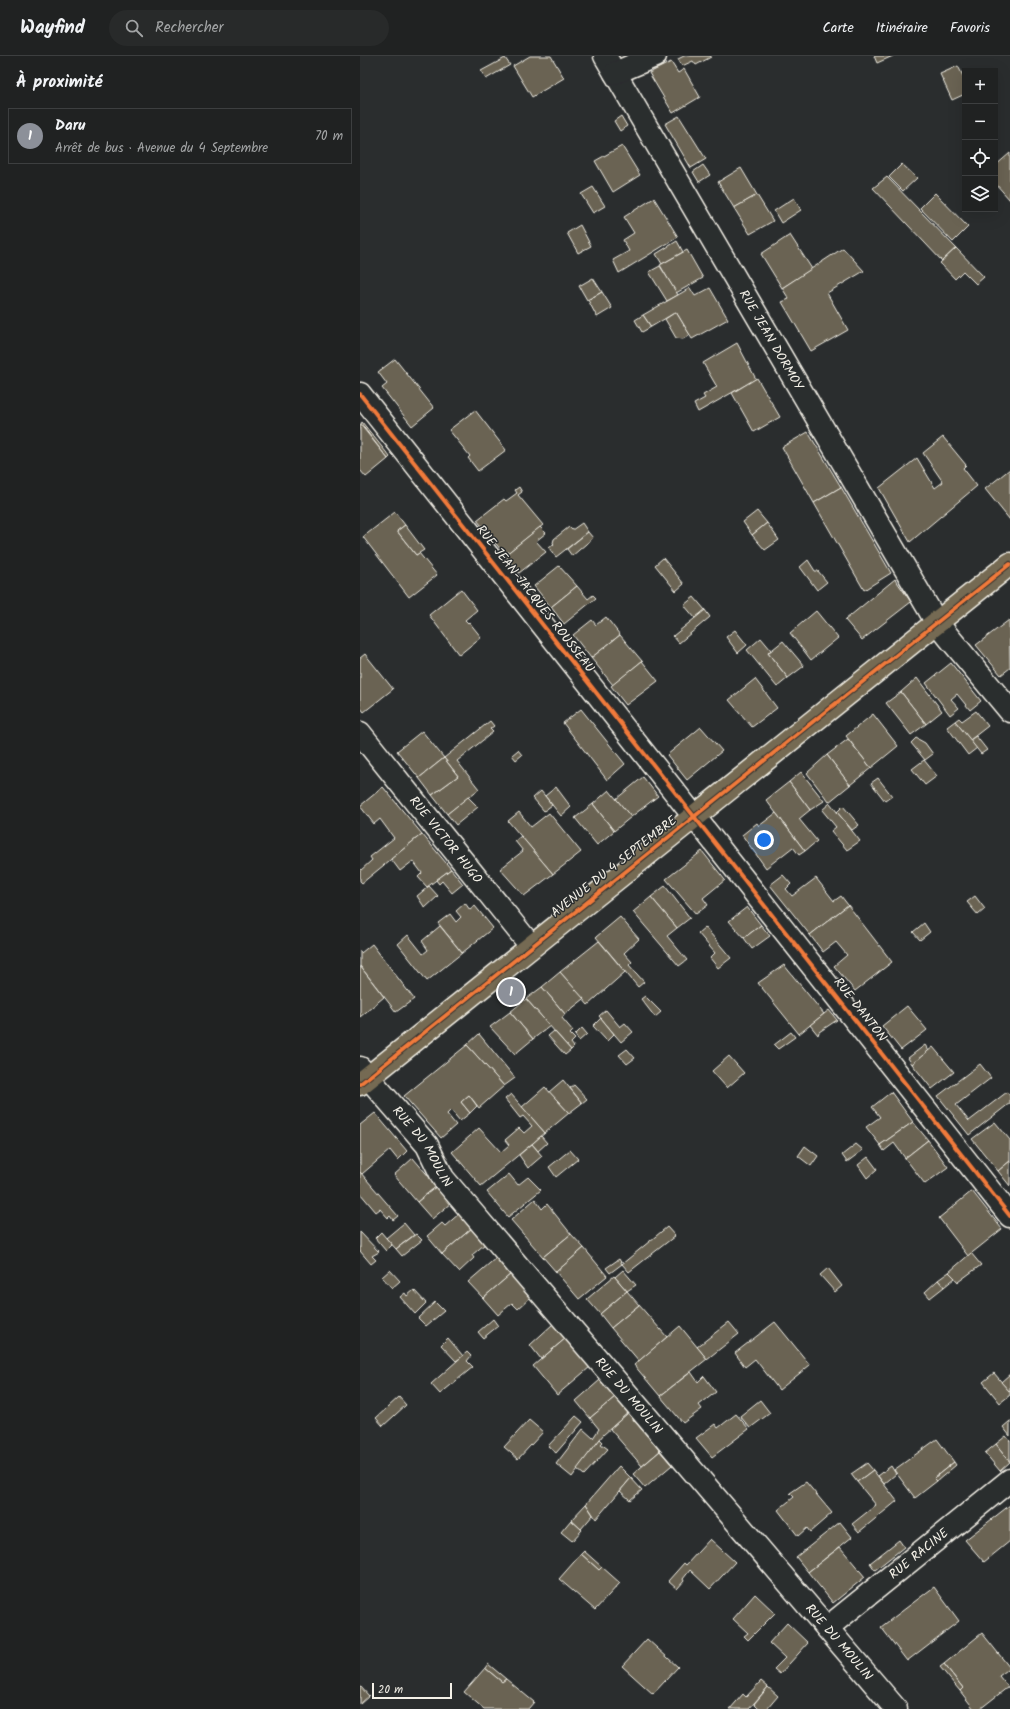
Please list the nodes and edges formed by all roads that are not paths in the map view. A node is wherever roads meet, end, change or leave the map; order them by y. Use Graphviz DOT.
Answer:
graph roads {
  1 [pos="655,56"];
  2 [pos="610,65"];
  3 [pos="360,394"];
  4 [pos="1010,564"];
  5 [pos="938,623"];
  6 [pos="1010,711"];
  7 [pos="360,733"];
  8 [pos="694,816"];
  9 [pos="531,946"];
  10 [pos="363,1077"];
  11 [pos="1010,1216"];
  12 [pos="1010,1480"];
  13 [pos="827,1628"];
  14 [pos="896,1709"];
  1 -- 2 [label="street"];
  2 -- 5 [label="street, RUE JEAN DORMOY"];
  3 -- 8 [label="street, RUE JEAN-JACQUES ROUSSEAU"];
  4 -- 5 [label="main road, AVENUE DU 4 SEPTEMBRE"];
  5 -- 6 [label="street, RUE JEAN DORMOY"];
  5 -- 8 [label="main road, AVENUE DU 4 SEPTEMBRE"];
  7 -- 9 [label="street, RUE VICTOR HUGO"];
  8 -- 9 [label="main road, AVENUE DU 4 SEPTEMBRE"];
  8 -- 11 [label="street, RUE DANTON"];
  9 -- 10 [label="main road, AVENUE DU 4 SEPTEMBRE"];
  10 -- 13 [label="street, RUE DU MOULIN"];
  12 -- 13 [label="street, RUE RACINE"];
  13 -- 14 [label="street, RUE DU MOULIN"];
}
